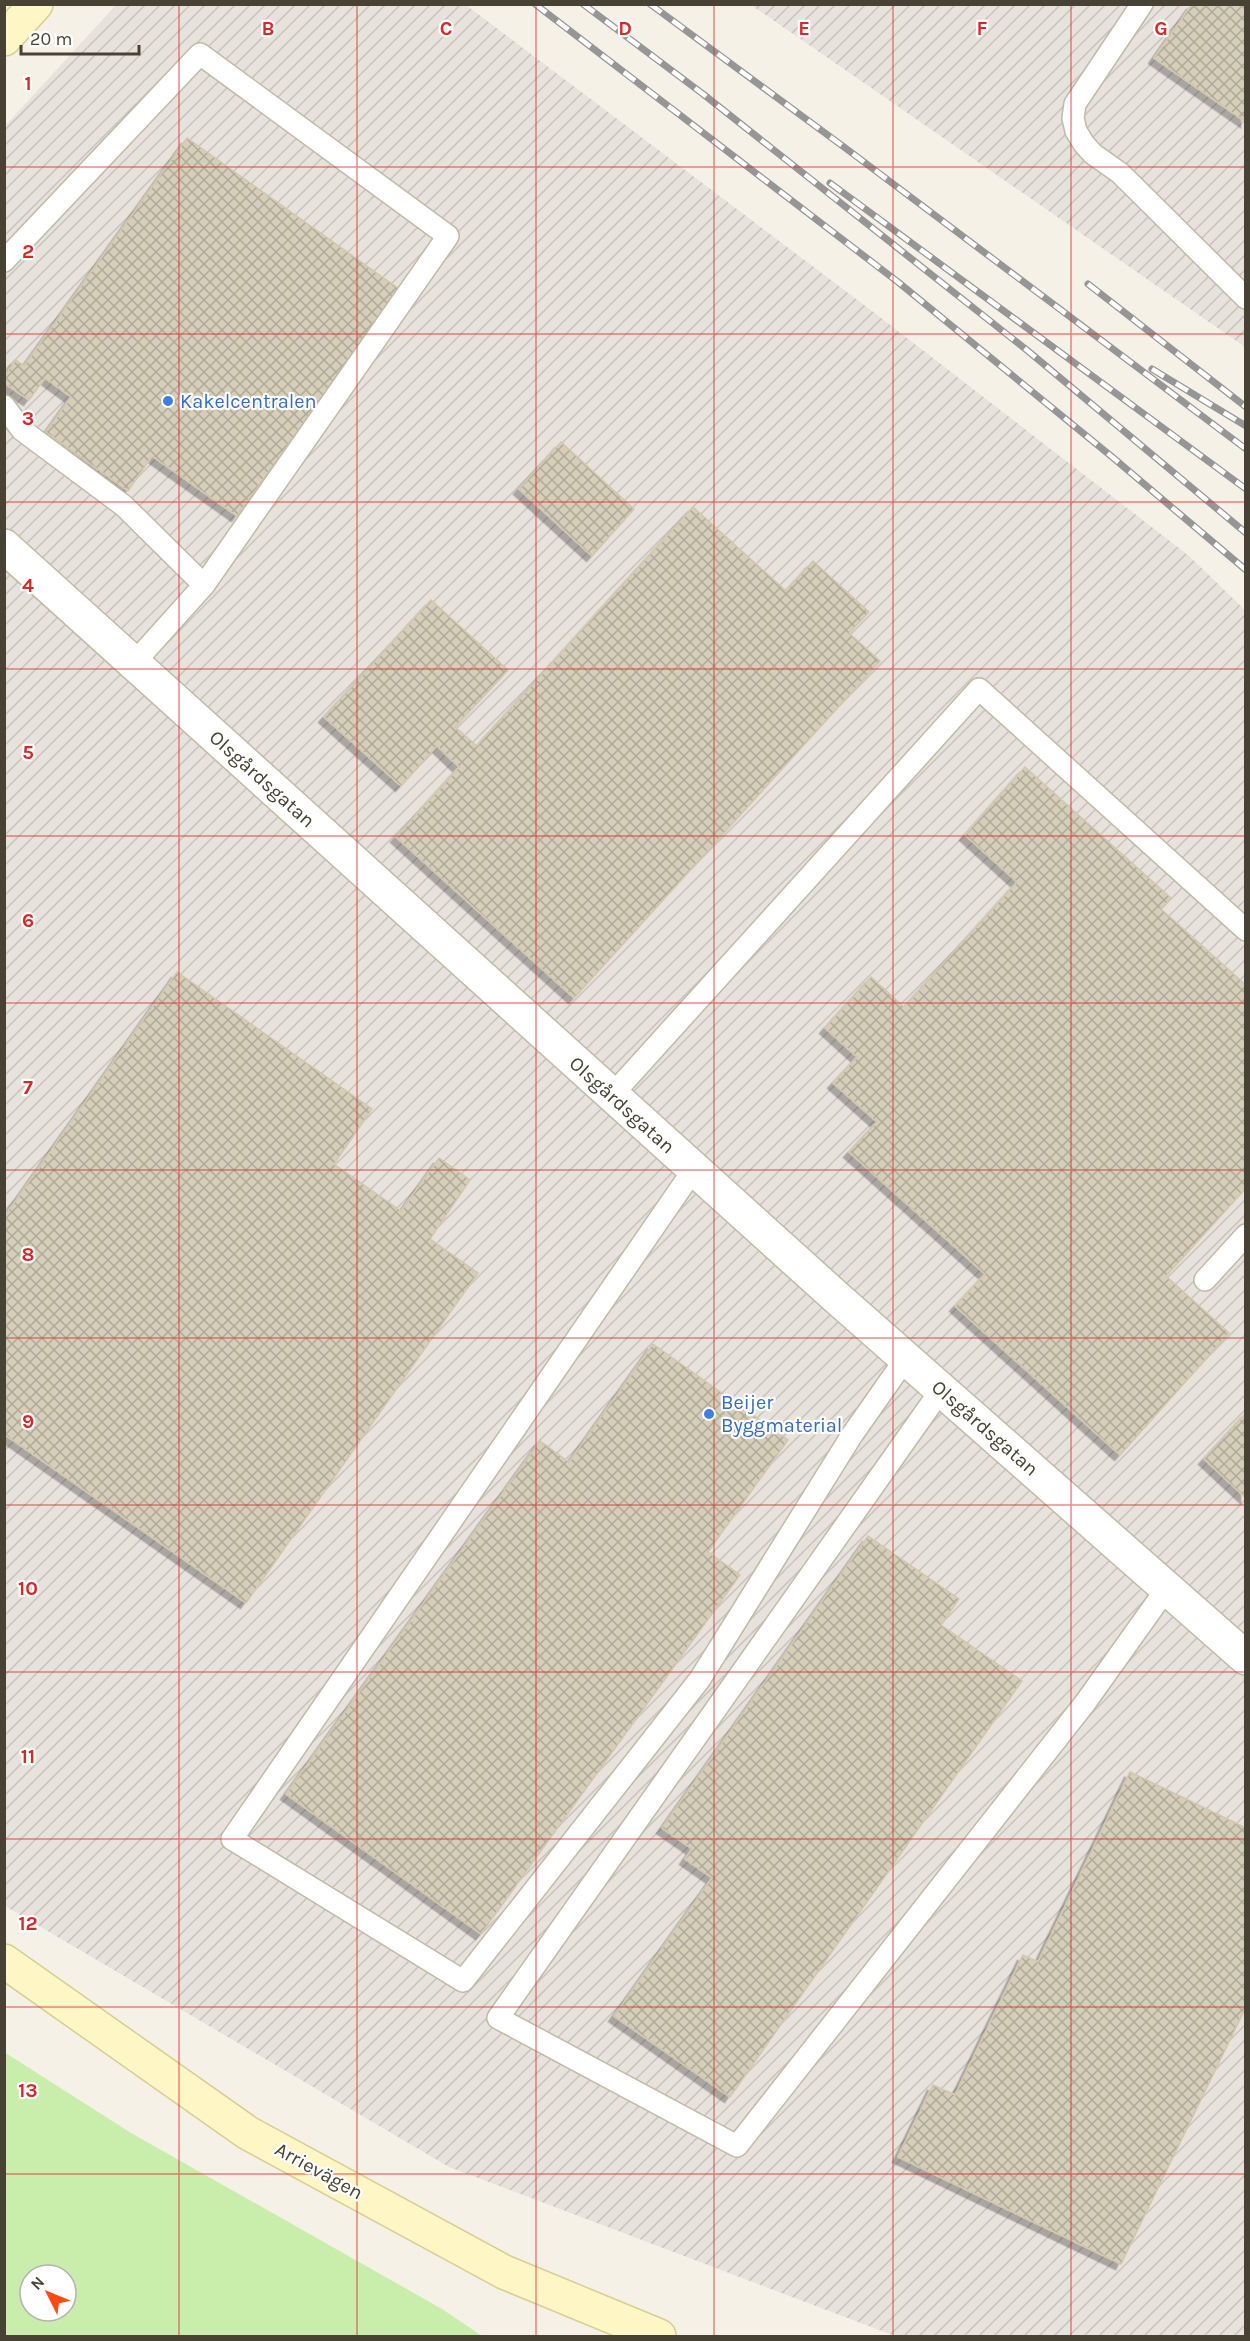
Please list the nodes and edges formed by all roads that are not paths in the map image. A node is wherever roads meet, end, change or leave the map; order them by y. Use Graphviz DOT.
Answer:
graph roads {
  1 [pos="36,4"];
  2 [pos="1142,4"];
  3 [pos="4,39"];
  4 [pos="4,261"];
  5 [pos="1245,298"];
  6 [pos="4,406"];
  7 [pos="4,546"];
  8 [pos="204,585"];
  9 [pos="134,663"];
  10 [pos="1245,930"];
  11 [pos="612,1095"];
  12 [pos="694,1169"];
  13 [pos="1245,1235"];
  14 [pos="1205,1280"];
  15 [pos="906,1358"];
  16 [pos="941,1390"];
  17 [pos="1167,1588"];
  18 [pos="1245,1658"];
  19 [pos="4,1961"];
  20 [pos="659,2337"];
  1 -- 3 [label="main road"];
  2 -- 5 [label="lane"];
  4 -- 8 [label="lane"];
  6 -- 8 [label="lane"];
  7 -- 9 [label="street, Olsgårdsgatan"];
  8 -- 9 [label="lane"];
  9 -- 11 [label="street, Olsgårdsgatan"];
  10 -- 11 [label="lane"];
  11 -- 12 [label="street, Olsgårdsgatan"];
  12 -- 15 [label="street, Olsgårdsgatan"];
  12 -- 15 [label="lane"];
  13 -- 14 [label="lane"];
  15 -- 16 [label="street, Olsgårdsgatan"];
  16 -- 17 [label="street, Olsgårdsgatan"];
  16 -- 17 [label="lane"];
  17 -- 18 [label="street, Olsgårdsgatan"];
  19 -- 20 [label="main road, Arrievägen"];
}
